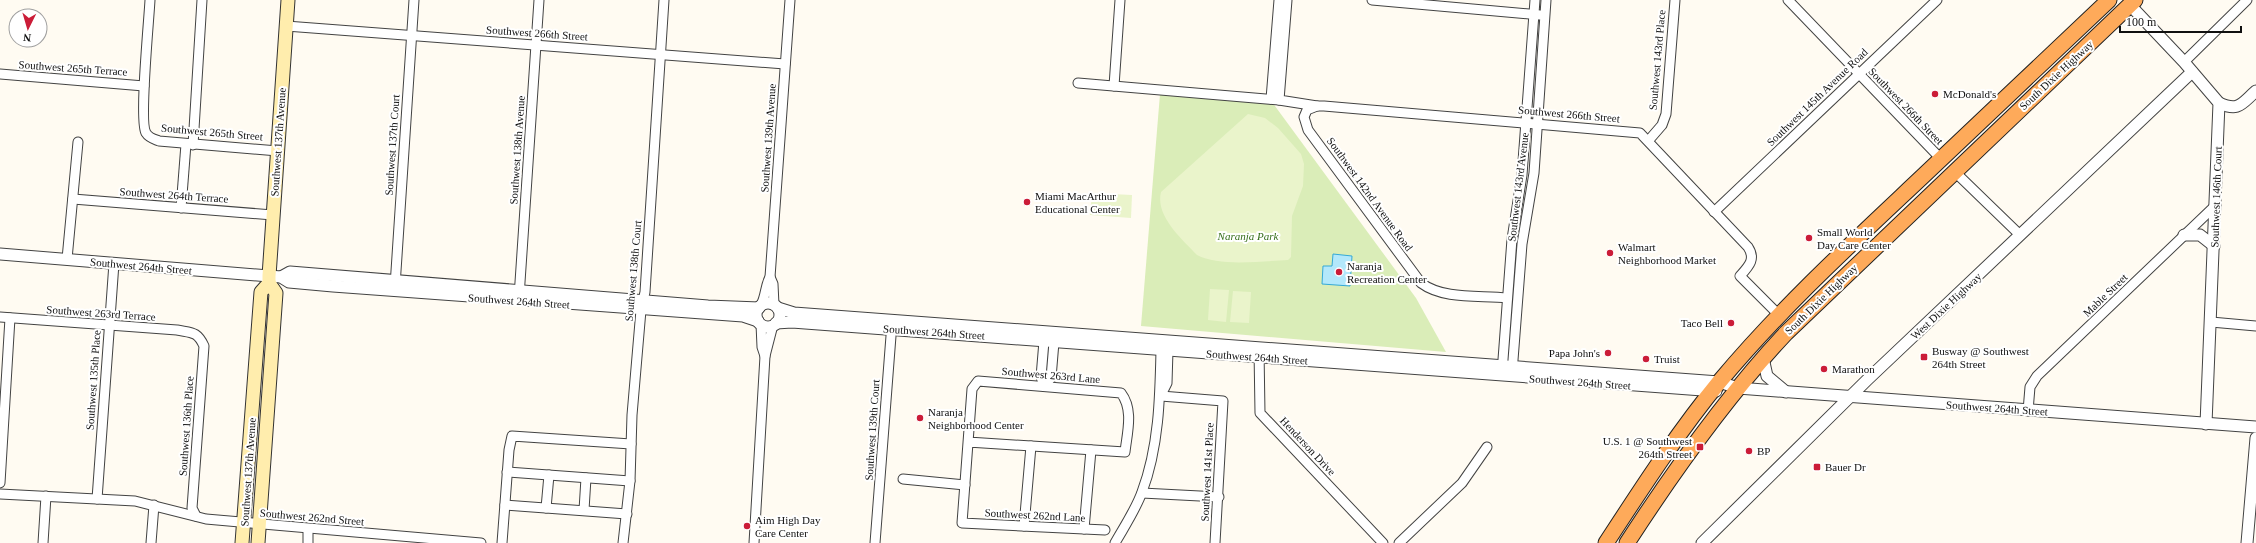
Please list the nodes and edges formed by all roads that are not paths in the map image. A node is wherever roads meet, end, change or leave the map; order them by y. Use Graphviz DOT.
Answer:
graph roads {
  1 [pos="150,0"];
  2 [pos="202,0"];
  3 [pos="288,0"];
  4 [pos="414,0"];
  5 [pos="539,0"];
  6 [pos="664,0"];
  7 [pos="790,0"];
  8 [pos="1120,0"];
  9 [pos="1279,0"];
  10 [pos="1287,0"];
  11 [pos="1372,0"];
  12 [pos="1535,0"];
  13 [pos="1546,0"];
  14 [pos="1675,0"];
  15 [pos="1788,0"];
  16 [pos="1936,0"];
  17 [pos="2109,0"];
  18 [pos="2247,0"];
  19 [pos="2132,2"];
  20 [pos="1534,14"];
  21 [pos="1545,15"];
  22 [pos="286,26"];
  23 [pos="411,36"];
  24 [pos="537,44"];
  25 [pos="660,54"];
  26 [pos="2184,62"];
  27 [pos="785,64"];
  28 [pos="2192,72"];
  29 [pos="0,74"];
  30 [pos="1859,74"];
  31 [pos="1078,83"];
  32 [pos="144,86"];
  33 [pos="1114,86"];
  34 [pos="2256,91"];
  35 [pos="2011,94"];
  36 [pos="1275,100"];
  37 [pos="2218,103"];
  38 [pos="1317,106"];
  39 [pos="1307,110"];
  40 [pos="1526,122"];
  41 [pos="1537,123"];
  42 [pos="1649,140"];
  43 [pos="78,142"];
  44 [pos="190,144"];
  45 [pos="278,151"];
  46 [pos="1940,159"];
  47 [pos="1955,172"];
  48 [pos="73,199"];
  49 [pos="2216,205"];
  50 [pos="181,208"];
  51 [pos="1714,212"];
  52 [pos="273,215"];
  53 [pos="2184,234"];
  54 [pos="2020,236"];
  55 [pos="1876,246"];
  56 [pos="2214,246"];
  57 [pos="0,254"];
  58 [pos="67,259"];
  59 [pos="114,263"];
  60 [pos="770,278"];
  61 [pos="273,279"];
  62 [pos="395,286"];
  63 [pos="519,296"];
  64 [pos="1507,298"];
  65 [pos="643,305"];
  66 [pos="760,306"];
  67 [pos="776,307"];
  68 [pos="1779,315"];
  69 [pos="0,317"];
  70 [pos="10,318"];
  71 [pos="760,322"];
  72 [pos="2211,322"];
  73 [pos="775,324"];
  74 [pos="892,324"];
  75 [pos="108,325"];
  76 [pos="2256,326"];
  77 [pos="200,337"];
  78 [pos="1049,341"];
  79 [pos="1165,350"];
  80 [pos="1259,352"];
  81 [pos="766,356"];
  82 [pos="1762,358"];
  83 [pos="1042,363"];
  84 [pos="1052,363"];
  85 [pos="1507,371"];
  86 [pos="1044,386"];
  87 [pos="1715,387"];
  88 [pos="1738,388"];
  89 [pos="1786,392"];
  90 [pos="1161,396"];
  91 [pos="1851,397"];
  92 [pos="2,402"];
  93 [pos="2028,411"];
  94 [pos="2206,424"];
  95 [pos="2256,428"];
  96 [pos="2256,438"];
  97 [pos="968,442"];
  98 [pos="631,444"];
  99 [pos="1031,446"];
  100 [pos="1487,447"];
  101 [pos="1091,450"];
  102 [pos="507,472"];
  103 [pos="549,475"];
  104 [pos="586,478"];
  105 [pos="903,479"];
  106 [pos="630,481"];
  107 [pos="0,482"];
  108 [pos="965,486"];
  109 [pos="1142,493"];
  110 [pos="0,494"];
  111 [pos="46,496"];
  112 [pos="1219,497"];
  113 [pos="97,499"];
  114 [pos="154,505"];
  115 [pos="505,505"];
  116 [pos="546,508"];
  117 [pos="584,510"];
  118 [pos="627,514"];
  119 [pos="196,516"];
  120 [pos="244,524"];
  121 [pos="259,525"];
  122 [pos="1024,526"];
  123 [pos="308,529"];
  124 [pos="1084,529"];
  125 [pos="1105,530"];
  126 [pos="43,543"];
  127 [pos="151,543"];
  128 [pos="242,543"];
  129 [pos="258,543"];
  130 [pos="308,543"];
  131 [pos="482,543"];
  132 [pos="502,543"];
  133 [pos="623,543"];
  134 [pos="754,543"];
  135 [pos="875,543"];
  136 [pos="1114,543"];
  137 [pos="1215,543"];
  138 [pos="1383,543"];
  139 [pos="1399,543"];
  140 [pos="1606,543"];
  141 [pos="1627,543"];
  142 [pos="1702,543"];
  143 [pos="2247,543"];
  1 -- 32 [label="street"];
  2 -- 44 [label="street"];
  3 -- 22 [label="main road, Southwest 137th Avenue"];
  4 -- 23 [label="street, Southwest 137th Court"];
  5 -- 24 [label="street, Southwest 138th Avenue"];
  6 -- 25 [label="street, Southwest 138th Court"];
  7 -- 27 [label="street, Southwest 139th Avenue"];
  8 -- 33 [label="street"];
  9 -- 36 [label="street"];
  10 -- 36 [label="street"];
  11 -- 20 [label="street"];
  12 -- 20 [label="street, Southwest 143rd Avenue"];
  13 -- 21 [label="street, Southwest 143rd Avenue"];
  14 -- 42 [label="street, Southwest 143rd Place"];
  15 -- 30 [label="street, Southwest 266th Street"];
  16 -- 30 [label="street, Southwest 145th Avenue Road"];
  17 -- 35 [label="highway, South Dixie Highway"];
  18 -- 26 [label="street"];
  19 -- 26 [label="street"];
  19 -- 47 [label="highway, South Dixie Highway"];
  20 -- 21 [label="street"];
  20 -- 40 [label="street, Southwest 143rd Avenue"];
  21 -- 41 [label="street, Southwest 143rd Avenue"];
  22 -- 23 [label="street, Southwest 266th Street"];
  22 -- 45 [label="main road, Southwest 137th Avenue"];
  23 -- 24 [label="street, Southwest 266th Street"];
  23 -- 62 [label="street, Southwest 137th Court"];
  24 -- 25 [label="street, Southwest 266th Street"];
  24 -- 63 [label="street, Southwest 138th Avenue"];
  25 -- 27 [label="street, Southwest 266th Street"];
  25 -- 65 [label="street, Southwest 138th Court"];
  26 -- 28 [label="street"];
  27 -- 60 [label="street, Southwest 139th Avenue"];
  28 -- 37 [label="street"];
  28 -- 54 [label="street, West Dixie Highway"];
  29 -- 32 [label="street, Southwest 265th Terrace"];
  30 -- 46 [label="street, Southwest 266th Street"];
  30 -- 51 [label="street, Southwest 145th Avenue Road"];
  31 -- 33 [label="street"];
  32 -- 44 [label="street, Southwest 265th Street"];
  33 -- 36 [label="street"];
  34 -- 37 [label="street"];
  35 -- 46 [label="highway, South Dixie Highway"];
  35 -- 47 [label="highway"];
  36 -- 38 [label="street"];
  37 -- 49 [label="street, Southwest 146th Court"];
  38 -- 39 [label="street, Southwest 266th Street"];
  38 -- 40 [label="street, Southwest 266th Street"];
  39 -- 64 [label="street, Southwest 142nd Avenue Road"];
  40 -- 41 [label="street, Southwest 266th Street"];
  40 -- 64 [label="street, Southwest 143rd Avenue"];
  41 -- 42 [label="street, Southwest 266th Street"];
  41 -- 85 [label="street, Southwest 143rd Avenue"];
  42 -- 51 [label="street, Southwest 266th Street"];
  43 -- 48 [label="street"];
  44 -- 45 [label="street, Southwest 265th Street"];
  44 -- 50 [label="street"];
  45 -- 52 [label="main road, Southwest 137th Avenue"];
  46 -- 55 [label="highway"];
  46 -- 68 [label="highway, South Dixie Highway"];
  47 -- 54 [label="street"];
  47 -- 55 [label="highway, South Dixie Highway"];
  48 -- 50 [label="street, Southwest 264th Terrace"];
  48 -- 58 [label="street"];
  49 -- 53 [label="street, Mable Street"];
  49 -- 56 [label="street, Southwest 146th Court"];
  50 -- 52 [label="street, Southwest 264th Terrace"];
  51 -- 68 [label="street, Southwest 266th Street"];
  52 -- 61 [label="main road, Southwest 137th Avenue"];
  53 -- 56 [label="street"];
  53 -- 93 [label="street, Mable Street"];
  54 -- 91 [label="street, West Dixie Highway"];
  55 -- 82 [label="highway, South Dixie Highway"];
  56 -- 72 [label="street, Southwest 146th Court"];
  57 -- 58 [label="street, Southwest 264th Street"];
  58 -- 59 [label="street, Southwest 264th Street"];
  59 -- 61 [label="street, Southwest 264th Street"];
  59 -- 75 [label="street, Southwest 135th Place"];
  60 -- 66 [label="street, Southwest 139th Avenue"];
  60 -- 67 [label="street, Southwest 139th Avenue"];
  61 -- 62 [label="street, Southwest 264th Street"];
  61 -- 120 [label="main road, Southwest 137th Avenue"];
  61 -- 121 [label="main road, Southwest 137th Avenue"];
  62 -- 63 [label="street, Southwest 264th Street"];
  63 -- 65 [label="street, Southwest 264th Street"];
  64 -- 85 [label="street, Southwest 143rd Avenue"];
  65 -- 66 [label="street, Southwest 264th Street"];
  65 -- 71 [label="street, Southwest 264th Street"];
  65 -- 98 [label="street, Southwest 138th Court"];
  66 -- 67 [label="street"];
  66 -- 71 [label="street"];
  67 -- 73 [label="street"];
  67 -- 74 [label="street, Southwest 264th Street"];
  68 -- 87 [label="highway, South Dixie Highway"];
  69 -- 70 [label="street, Southwest 263rd Terrace"];
  70 -- 75 [label="street, Southwest 263rd Terrace"];
  70 -- 92 [label="street"];
  71 -- 73 [label="street"];
  71 -- 81 [label="street"];
  72 -- 76 [label="street"];
  72 -- 94 [label="street, Southwest 146th Court"];
  73 -- 74 [label="street, Southwest 264th Street"];
  73 -- 81 [label="street"];
  74 -- 78 [label="street, Southwest 264th Street"];
  74 -- 80 [label="street, Southwest 264th Street"];
  74 -- 135 [label="street, Southwest 139th Court"];
  75 -- 77 [label="street, Southwest 263rd Terrace"];
  75 -- 113 [label="street, Southwest 135th Place"];
  77 -- 119 [label="street, Southwest 136th Place"];
  78 -- 79 [label="street, Southwest 264th Street"];
  78 -- 83 [label="street"];
  78 -- 84 [label="street"];
  79 -- 80 [label="street, Southwest 264th Street"];
  79 -- 90 [label="street"];
  80 -- 85 [label="street, Southwest 264th Street"];
  80 -- 138 [label="street, Henderson Drive"];
  81 -- 134 [label="street"];
  82 -- 88 [label="highway, South Dixie Highway"];
  82 -- 89 [label="street"];
  83 -- 84 [label="street"];
  83 -- 86 [label="street"];
  84 -- 86 [label="street"];
  85 -- 87 [label="street, Southwest 264th Street"];
  86 -- 97 [label="street, Southwest 263rd Lane"];
  86 -- 101 [label="street, Southwest 263rd Lane"];
  87 -- 88 [label="street, Southwest 264th Street"];
  87 -- 140 [label="highway, South Dixie Highway"];
  88 -- 89 [label="street, Southwest 264th Street"];
  88 -- 141 [label="highway, South Dixie Highway"];
  89 -- 91 [label="street, Southwest 264th Street"];
  90 -- 109 [label="street"];
  90 -- 112 [label="street, Southwest 141st Place"];
  91 -- 93 [label="street, Southwest 264th Street"];
  91 -- 142 [label="street, West Dixie Highway"];
  92 -- 107 [label="street"];
  93 -- 94 [label="street, Southwest 264th Street"];
  94 -- 95 [label="street, Southwest 264th Street"];
  96 -- 143 [label="street"];
  97 -- 99 [label="street"];
  97 -- 108 [label="street"];
  98 -- 102 [label="street"];
  98 -- 106 [label="street, Southwest 138th Court"];
  99 -- 101 [label="street"];
  99 -- 122 [label="street"];
  100 -- 139 [label="street"];
  101 -- 124 [label="street"];
  102 -- 103 [label="street"];
  102 -- 115 [label="street"];
  103 -- 104 [label="street"];
  103 -- 116 [label="street"];
  104 -- 106 [label="street"];
  104 -- 117 [label="street"];
  105 -- 108 [label="street"];
  106 -- 118 [label="street, Southwest 138th Court"];
  108 -- 122 [label="street, Southwest 262nd Lane"];
  109 -- 112 [label="street"];
  109 -- 136 [label="street"];
  110 -- 111 [label="street, Southwest 262nd Street"];
  111 -- 113 [label="street, Southwest 262nd Street"];
  111 -- 126 [label="street"];
  112 -- 137 [label="street, Southwest 141st Place"];
  113 -- 114 [label="street, Southwest 262nd Street"];
  114 -- 119 [label="street, Southwest 262nd Street"];
  114 -- 127 [label="street"];
  115 -- 116 [label="street"];
  115 -- 132 [label="street"];
  116 -- 117 [label="street"];
  117 -- 118 [label="street"];
  118 -- 133 [label="street, Southwest 138th Court"];
  119 -- 120 [label="street, Southwest 262nd Street"];
  120 -- 121 [label="street, Southwest 262nd Street"];
  120 -- 128 [label="main road, Southwest 137th Avenue"];
  121 -- 123 [label="street, Southwest 262nd Street"];
  121 -- 129 [label="main road, Southwest 137th Avenue"];
  122 -- 124 [label="street, Southwest 262nd Lane"];
  123 -- 130 [label="street"];
  123 -- 131 [label="street, Southwest 262nd Street"];
  124 -- 125 [label="street, Southwest 262nd Lane"];
}
